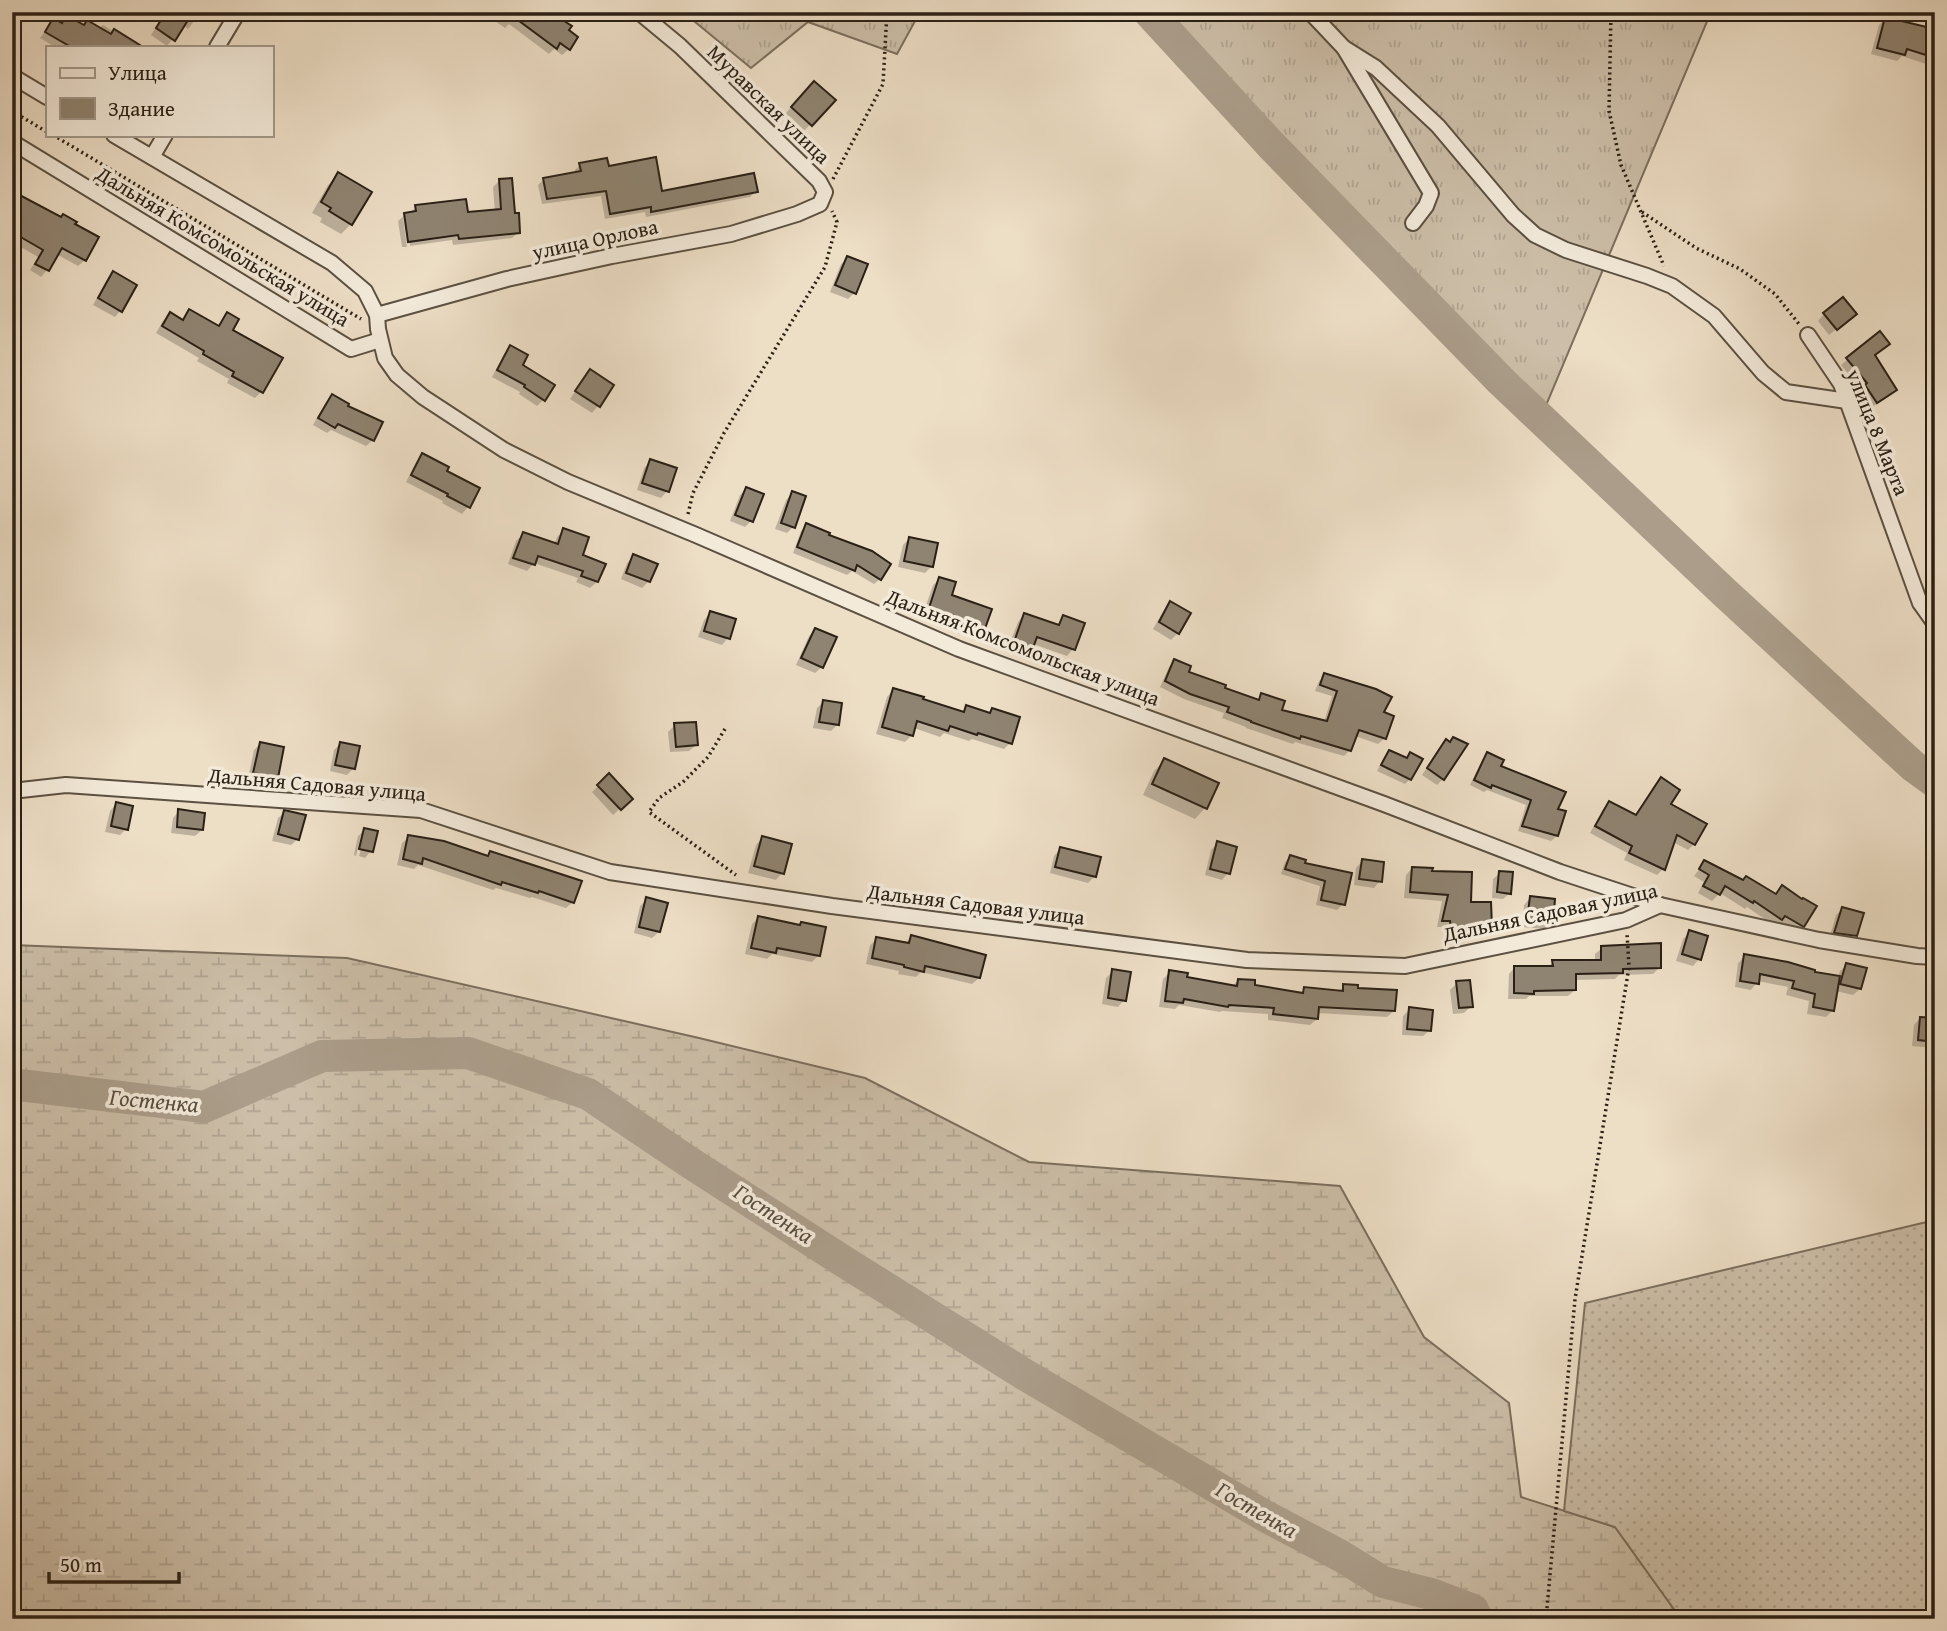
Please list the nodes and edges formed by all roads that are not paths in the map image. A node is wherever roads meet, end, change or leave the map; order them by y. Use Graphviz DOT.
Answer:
graph roads {
  1 [pos="238,12"];
  2 [pos="639,12"];
  3 [pos="1310,12"];
  4 [pos="218,46"];
  5 [pos="1344,48"];
  6 [pos="12,76"];
  7 [pos="46,96"];
  8 [pos="116,136"];
  9 [pos="164,136"];
  10 [pos="12,142"];
  11 [pos="152,157"];
  12 [pos="822,198"];
  13 [pos="1413,223"];
  14 [pos="378,328"];
  15 [pos="1808,335"];
  16 [pos="1847,401"];
  17 [pos="1935,624"];
  18 [pos="12,791"];
  19 [pos="1660,905"];
  20 [pos="1935,957"];
  1 -- 4 [label="street"];
  2 -- 12 [label="street, Муравская улица"];
  3 -- 5 [label="street"];
  5 -- 13 [label="street"];
  5 -- 16 [label="street"];
  6 -- 7 [label="street"];
  8 -- 11 [label="street"];
  9 -- 11 [label="street"];
  10 -- 14 [label="street, Дальняя Комсомольская улица"];
  11 -- 14 [label="street"];
  12 -- 14 [label="street, улица Орлова"];
  14 -- 19 [label="street, Дальняя Комсомольская улица"];
  15 -- 16 [label="street, улица 8 Марта"];
  16 -- 17 [label="street, улица 8 Марта"];
  18 -- 19 [label="street, Дальняя Садовая улица"];
  19 -- 20 [label="street, Дальняя Садовая улица"];
}
